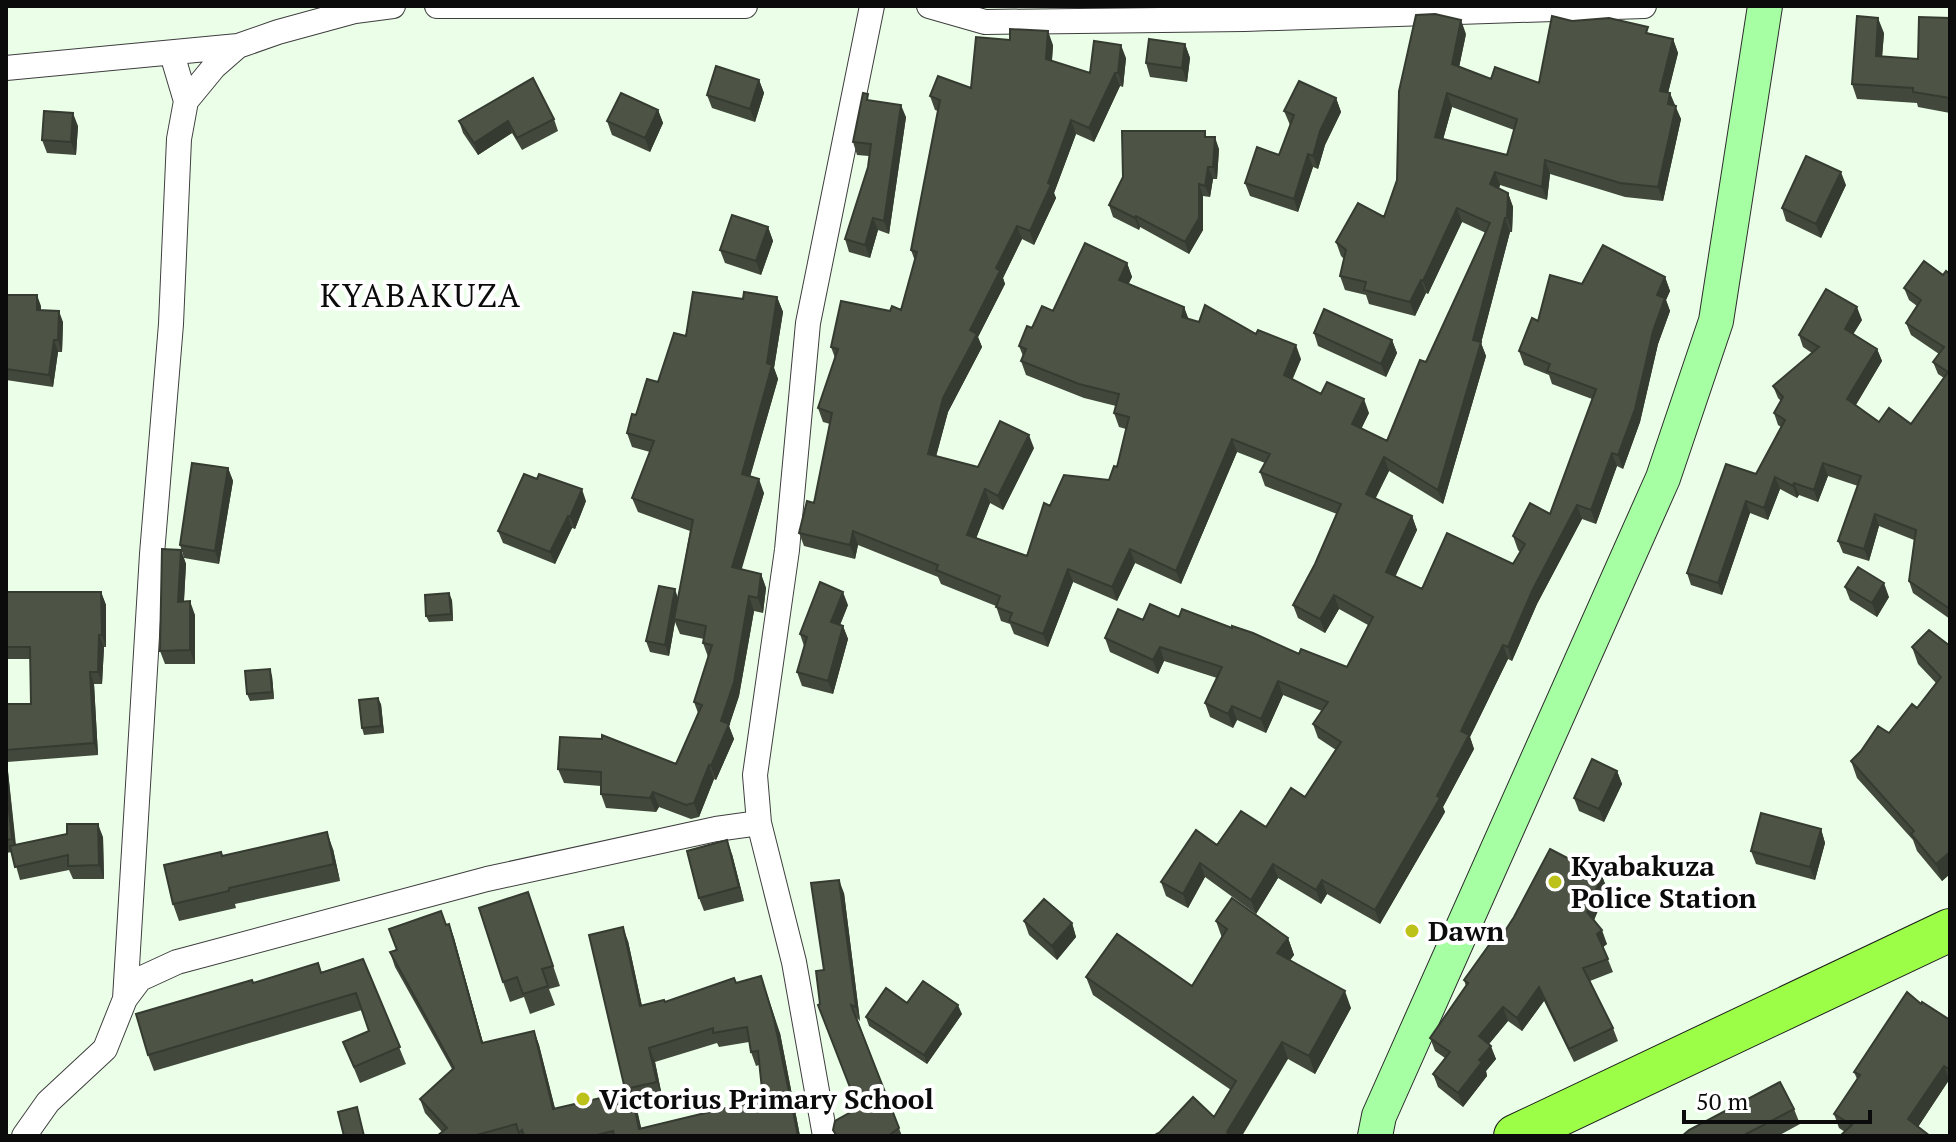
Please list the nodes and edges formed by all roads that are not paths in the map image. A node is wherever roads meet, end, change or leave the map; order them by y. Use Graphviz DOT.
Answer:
graph roads {
  1 [pos="393,6"];
  2 [pos="437,6"];
  3 [pos="745,6"];
  4 [pos="872,6"];
  5 [pos="929,6"];
  6 [pos="1644,6"];
  7 [pos="1765,6"];
  8 [pos="514,7"];
  9 [pos="238,46"];
  10 [pos="172,54"];
  11 [pos="6,68"];
  12 [pos="186,101"];
  13 [pos="759,823"];
  14 [pos="1950,930"];
  15 [pos="125,999"];
  16 [pos="24,1136"];
  17 [pos="825,1136"];
  18 [pos="1375,1136"];
  19 [pos="1515,1136"];
  1 -- 9 [label="street"];
  2 -- 8 [label="street"];
  3 -- 8 [label="street"];
  4 -- 13 [label="street"];
  5 -- 6 [label="street"];
  7 -- 18 [label="street"];
  9 -- 10 [label="street"];
  9 -- 12 [label="street"];
  10 -- 11 [label="street"];
  10 -- 12 [label="street"];
  12 -- 15 [label="street"];
  13 -- 15 [label="street"];
  13 -- 17 [label="street"];
  14 -- 19 [label="highway"];
  15 -- 16 [label="street"];
}
